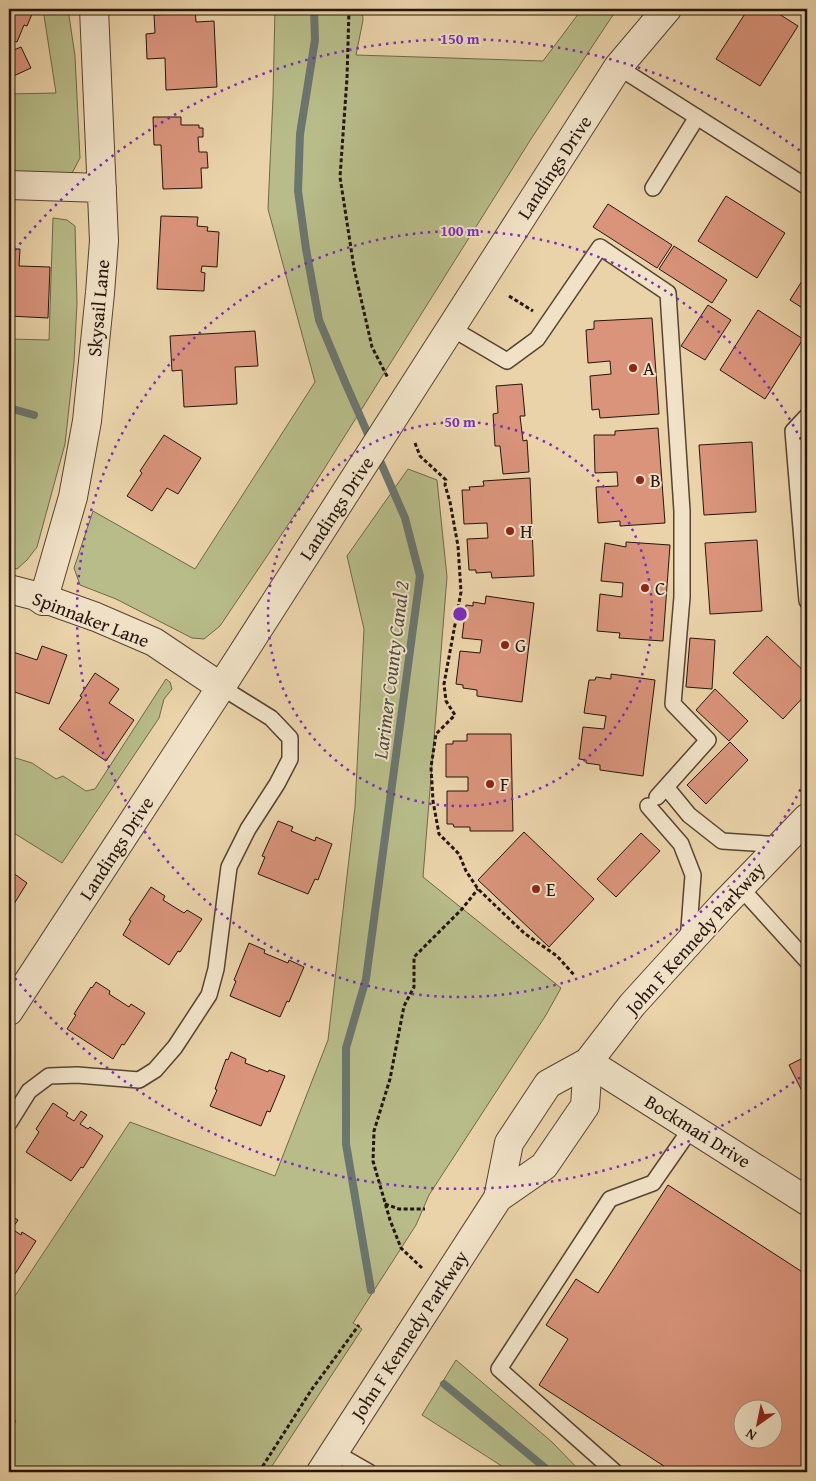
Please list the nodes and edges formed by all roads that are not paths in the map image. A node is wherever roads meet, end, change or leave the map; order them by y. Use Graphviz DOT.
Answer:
graph roads {
  1 [pos="94,9"];
  2 [pos="667,9"];
  3 [pos="618,67"];
  4 [pos="697,117"];
  5 [pos="9,185"];
  6 [pos="807,187"];
  7 [pos="102,188"];
  8 [pos="653,188"];
  9 [pos="451,328"];
  10 [pos="807,416"];
  11 [pos="9,589"];
  12 [pos="43,601"];
  13 [pos="807,601"];
  14 [pos="221,687"];
  15 [pos="657,797"];
  16 [pos="807,818"];
  17 [pos="782,845"];
  18 [pos="740,887"];
  19 [pos="688,944"];
  20 [pos="807,961"];
  21 [pos="10,1007"];
  22 [pos="588,1062"];
  23 [pos="9,1123"];
  24 [pos="692,1127"];
  25 [pos="498,1198"];
  26 [pos="807,1201"];
  27 [pos="328,1462"];
  28 [pos="369,1472"];
  29 [pos="615,1472"];
  1 -- 7 [label="street, Skysail Lane"];
  2 -- 3 [label="street, Landings Drive"];
  3 -- 4 [label="lane"];
  3 -- 9 [label="street, Landings Drive"];
  4 -- 6 [label="lane"];
  4 -- 8 [label="lane"];
  5 -- 7 [label="street"];
  7 -- 12 [label="street, Skysail Lane"];
  9 -- 14 [label="street, Landings Drive"];
  9 -- 15 [label="lane"];
  10 -- 13 [label="lane"];
  11 -- 12 [label="street, Spinnaker Lane"];
  12 -- 14 [label="street, Spinnaker Lane"];
  14 -- 21 [label="street, Landings Drive"];
  14 -- 23 [label="lane"];
  15 -- 17 [label="lane"];
  15 -- 19 [label="lane"];
  16 -- 17 [label="street, John F Kennedy Parkway"];
  17 -- 18 [label="street, John F Kennedy Parkway"];
  18 -- 19 [label="street, John F Kennedy Parkway"];
  18 -- 20 [label="lane"];
  19 -- 22 [label="street, John F Kennedy Parkway"];
  22 -- 24 [label="street, Bockman Drive"];
  22 -- 25 [label="street, John F Kennedy Parkway"];
  22 -- 25 [label="street, John F Kennedy Parkway"];
  24 -- 26 [label="street, Bockman Drive"];
  24 -- 29 [label="lane"];
  25 -- 27 [label="street, John F Kennedy Parkway"];
  27 -- 28 [label="lane"];
}
